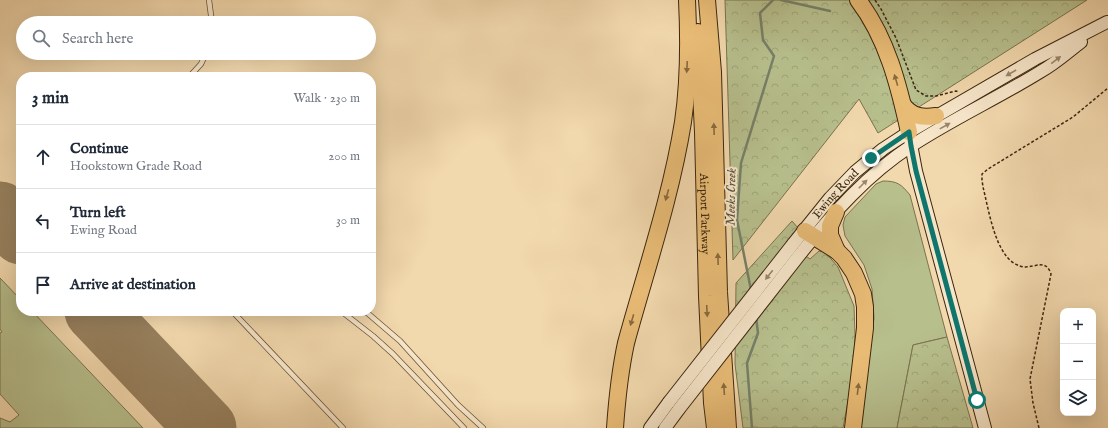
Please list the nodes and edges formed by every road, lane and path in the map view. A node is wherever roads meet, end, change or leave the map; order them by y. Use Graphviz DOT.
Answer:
graph roads {
  1 [pos="209,0"];
  2 [pos="687,0"];
  3 [pos="694,0"];
  4 [pos="707,0"];
  5 [pos="858,0"];
  6 [pos="875,0"];
  7 [pos="211,16"];
  8 [pos="1107,22"];
  9 [pos="203,60"];
  10 [pos="194,72"];
  11 [pos="1108,88"];
  12 [pos="972,96"];
  13 [pos="903,105"];
  14 [pos="936,116"];
  15 [pos="910,139"];
  16 [pos="836,212"];
  17 [pos="809,234"];
  18 [pos="837,251"];
  19 [pos="237,316"];
  20 [pos="348,316"];
  21 [pos="371,316"];
  22 [pos="674,406"];
  23 [pos="343,428"];
  24 [pos="464,428"];
  25 [pos="483,428"];
  26 [pos="615,428"];
  27 [pos="650,428"];
  28 [pos="665,428"];
  29 [pos="715,428"];
  30 [pos="728,428"];
  31 [pos="853,428"];
  32 [pos="985,428"];
  33 [pos="1039,428"];
  1 -- 7 [label="lane"];
  2 -- 26 [label="highway, one-way"];
  3 -- 29 [label="highway, Airport Parkway, one-way"];
  30 -- 4 [label="highway, Airport Parkway, one-way"];
  13 -- 5 [label="highway, one-way"];
  6 -- 12 [label="path"];
  8 -- 12 [label="street, Ewing Road, one-way"];
  15 -- 8 [label="street, Ewing Road, one-way"];
  9 -- 10 [label="lane"];
  11 -- 33 [label="path"];
  12 -- 14 [label="street, Ewing Road"];
  13 -- 14 [label="highway"];
  13 -- 15 [label="highway"];
  14 -- 15 [label="street, Ewing Road"];
  16 -- 15 [label="street, Ewing Road, one-way"];
  15 -- 17 [label="street, Ewing Road"];
  15 -- 32 [label="street"];
  16 -- 17 [label="street, Ewing Road"];
  16 -- 18 [label="highway"];
  17 -- 18 [label="highway"];
  17 -- 22 [label="street, Ewing Road, bridge"];
  31 -- 18 [label="highway, one-way"];
  19 -- 23 [label="lane"];
  20 -- 24 [label="lane"];
  21 -- 25 [label="lane"];
  22 -- 27 [label="street, Ewing Road"];
  22 -- 28 [label="street, Ewing Road"];
}
